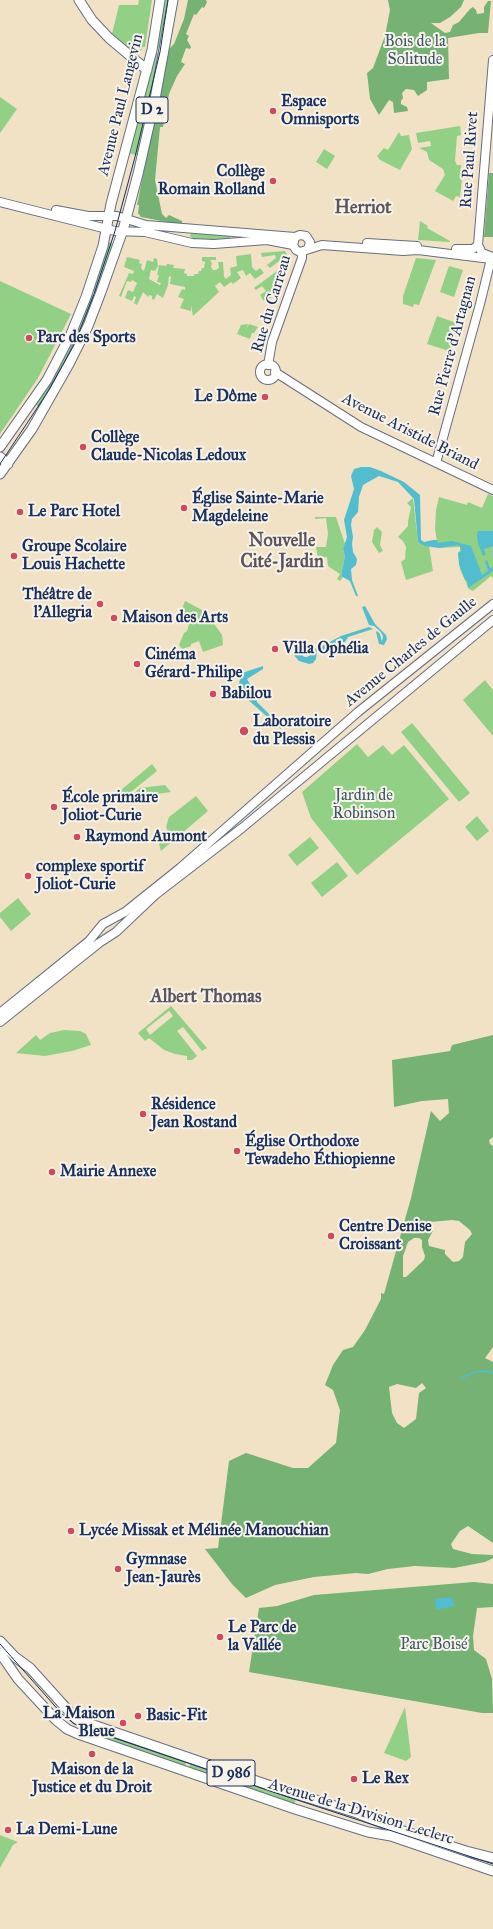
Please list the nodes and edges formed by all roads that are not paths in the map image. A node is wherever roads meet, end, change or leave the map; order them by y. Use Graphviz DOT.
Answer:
graph roads {
  1 [pos="160,0"];
  2 [pos="173,0"];
  3 [pos="81,4"];
  4 [pos="128,54"];
  5 [pos="150,59"];
  6 [pos="493,60"];
  7 [pos="147,70"];
  8 [pos="0,201"];
  9 [pos="30,209"];
  10 [pos="58,211"];
  11 [pos="109,216"];
  12 [pos="126,219"];
  13 [pos="106,228"];
  14 [pos="123,230"];
  15 [pos="308,238"];
  16 [pos="294,241"];
  17 [pos="391,244"];
  18 [pos="478,245"];
  19 [pos="360,248"];
  20 [pos="305,250"];
  21 [pos="491,257"];
  22 [pos="268,365"];
  23 [pos="275,372"];
  24 [pos="0,447"];
  25 [pos="0,457"];
  26 [pos="436,463"];
  27 [pos="8,464"];
  28 [pos="0,474"];
  29 [pos="493,490"];
  30 [pos="493,604"];
  31 [pos="493,620"];
  32 [pos="275,786"];
  33 [pos="282,794"];
  34 [pos="242,813"];
  35 [pos="250,821"];
  36 [pos="112,919"];
  37 [pos="119,928"];
  38 [pos="97,932"];
  39 [pos="103,940"];
  40 [pos="0,1013"];
  41 [pos="0,1022"];
  42 [pos="0,1640"];
  43 [pos="0,1653"];
  44 [pos="493,1858"];
  45 [pos="493,1871"];
  1 -- 5 [label="main road, Avenue Paul Langevin / D 2"];
  2 -- 12 [label="main road, Avenue Paul Langevin / D 2"];
  3 -- 4 [label="main road"];
  4 -- 5 [label="main road"];
  4 -- 7 [label="main road"];
  5 -- 7 [label="main road, Avenue Paul Langevin / D 2"];
  6 -- 18 [label="street, Rue Paul Rivet"];
  7 -- 11 [label="main road, Avenue Paul Langevin / D 2"];
  8 -- 9 [label="street"];
  8 -- 10 [label="street"];
  9 -- 10 [label="street"];
  9 -- 13 [label="street"];
  10 -- 11 [label="street"];
  11 -- 12 [label="street"];
  11 -- 13 [label="main road, Avenue Paul Langevin / D 2"];
  12 -- 14 [label="main road, Avenue Paul Langevin / D 2"];
  12 -- 16 [label="street"];
  13 -- 14 [label="street"];
  13 -- 24 [label="main road, Avenue Paul Langevin / D 2"];
  14 -- 16 [label="street"];
  14 -- 27 [label="main road, Avenue Paul Langevin / D 2"];
  15 -- 16 [label="street"];
  15 -- 17 [label="street"];
  15 -- 20 [label="street"];
  16 -- 20 [label="street"];
  17 -- 18 [label="street"];
  17 -- 19 [label="street"];
  18 -- 21 [label="street"];
  19 -- 20 [label="street"];
  19 -- 21 [label="street"];
  20 -- 22 [label="street, Rue du Carreau"];
  21 -- 26 [label="street, Rue Pierre d'Artagnan"];
  22 -- 23 [label="street"];
  22 -- 23 [label="street"];
  23 -- 26 [label="street, Avenue Aristide Briand"];
  25 -- 27 [label="main road"];
  26 -- 29 [label="street, Avenue Aristide Briand"];
  27 -- 28 [label="main road, Avenue Paul Langevin / D 2"];
  30 -- 32 [label="street, Avenue Charles de Gaulle"];
  31 -- 33 [label="street, Avenue Charles de Gaulle"];
  32 -- 33 [label="street"];
  32 -- 34 [label="street, Avenue Charles de Gaulle"];
  33 -- 35 [label="street, Avenue Charles de Gaulle"];
  34 -- 35 [label="street"];
  34 -- 36 [label="street, Avenue Charles de Gaulle"];
  35 -- 37 [label="street, Avenue Charles de Gaulle"];
  36 -- 37 [label="street"];
  36 -- 38 [label="street, Avenue Charles de Gaulle"];
  37 -- 39 [label="street, Avenue Charles de Gaulle"];
  38 -- 39 [label="street"];
  38 -- 40 [label="street, Avenue Charles de Gaulle"];
  39 -- 41 [label="street, Avenue Charles de Gaulle"];
  42 -- 44 [label="main road, Avenue de la Division Leclerc / D 986"];
  43 -- 45 [label="main road, Avenue de la Division Leclerc / D 986"];
}
